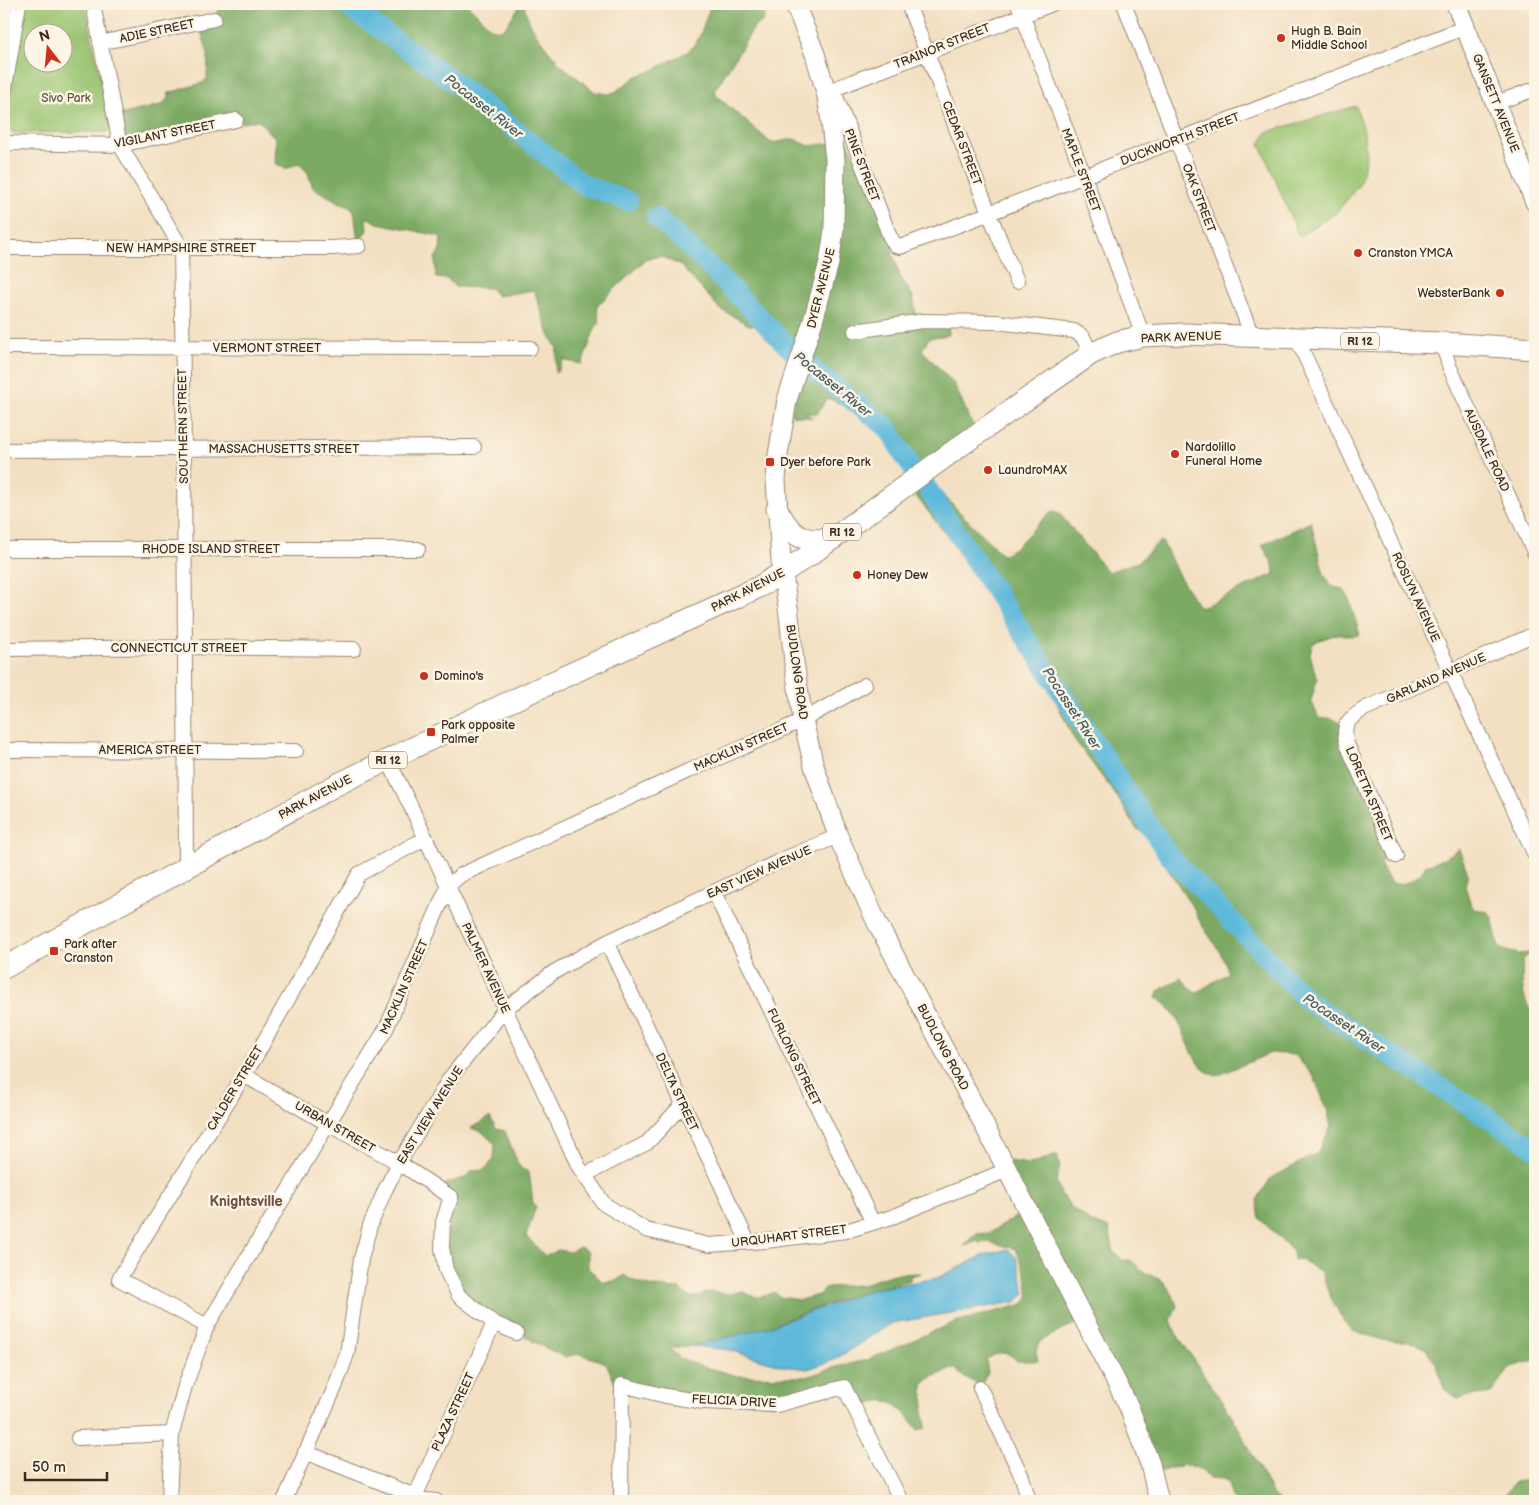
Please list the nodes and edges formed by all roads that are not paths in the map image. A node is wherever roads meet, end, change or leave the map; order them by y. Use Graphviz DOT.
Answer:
graph roads {
  1 [pos="19,4"];
  2 [pos="93,4"];
  3 [pos="795,4"];
  4 [pos="908,4"];
  5 [pos="1052,4"];
  6 [pos="1124,4"];
  7 [pos="1456,4"];
  8 [pos="1020,9"];
  9 [pos="214,20"];
  10 [pos="1466,27"];
  11 [pos="100,43"];
  12 [pos="927,53"];
  13 [pos="1535,88"];
  14 [pos="829,91"];
  15 [pos="4,93"];
  16 [pos="1496,103"];
  17 [pos="236,120"];
  18 [pos="1177,140"];
  19 [pos="4,143"];
  20 [pos="120,145"];
  21 [pos="1084,176"];
  22 [pos="1535,202"];
  23 [pos="989,213"];
  24 [pos="894,243"];
  25 [pos="359,246"];
  26 [pos="181,247"];
  27 [pos="4,248"];
  28 [pos="1018,281"];
  29 [pos="855,331"];
  30 [pos="1143,336"];
  31 [pos="1252,336"];
  32 [pos="1297,338"];
  33 [pos="1442,343"];
  34 [pos="4,347"];
  35 [pos="182,348"];
  36 [pos="530,348"];
  37 [pos="1532,348"];
  38 [pos="1091,354"];
  39 [pos="474,446"];
  40 [pos="184,449"];
  41 [pos="4,450"];
  42 [pos="777,510"];
  43 [pos="833,539"];
  44 [pos="184,548"];
  45 [pos="4,549"];
  46 [pos="418,549"];
  47 [pos="1535,554"];
  48 [pos="782,573"];
  49 [pos="1535,634"];
  50 [pos="184,647"];
  51 [pos="4,649"];
  52 [pos="354,649"];
  53 [pos="1450,672"];
  54 [pos="865,685"];
  55 [pos="803,720"];
  56 [pos="1345,731"];
  57 [pos="4,750"];
  58 [pos="185,751"];
  59 [pos="296,751"];
  60 [pos="388,760"];
  61 [pos="838,836"];
  62 [pos="426,838"];
  63 [pos="1535,855"];
  64 [pos="1396,856"];
  65 [pos="186,868"];
  66 [pos="448,886"];
  67 [pos="714,892"];
  68 [pos="607,942"];
  69 [pos="4,968"];
  70 [pos="505,1009"];
  71 [pos="244,1074"];
  72 [pos="683,1104"];
  73 [pos="328,1124"];
  74 [pos="399,1163"];
  75 [pos="1007,1170"];
  76 [pos="585,1175"];
  77 [pos="873,1223"];
  78 [pos="748,1242"];
  79 [pos="494,1324"];
  80 [pos="207,1326"];
  81 [pos="516,1333"];
  82 [pos="980,1388"];
  83 [pos="172,1434"];
  84 [pos="78,1438"];
  85 [pos="305,1452"];
  86 [pos="414,1499"];
  87 [pos="168,1501"];
  88 [pos="284,1501"];
  89 [pos="436,1501"];
  90 [pos="621,1501"];
  91 [pos="901,1501"];
  92 [pos="1029,1501"];
  93 [pos="1159,1501"];
  1 -- 15 [label="street"];
  2 -- 11 [label="street"];
  3 -- 14 [label="main road, DYER AVENUE"];
  4 -- 12 [label="street, CEDAR STREET"];
  5 -- 8 [label="street, TRAINOR STREET"];
  6 -- 18 [label="street, OAK STREET"];
  7 -- 10 [label="main road, GANSETT AVENUE"];
  8 -- 12 [label="street, TRAINOR STREET"];
  8 -- 21 [label="street, MAPLE STREET"];
  9 -- 11 [label="street, ADIE STREET"];
  10 -- 16 [label="main road, GANSETT AVENUE"];
  10 -- 18 [label="street, DUCKWORTH STREET"];
  11 -- 20 [label="street"];
  12 -- 14 [label="street, TRAINOR STREET"];
  12 -- 23 [label="street, CEDAR STREET"];
  13 -- 16 [label="street"];
  14 -- 24 [label="street, PINE STREET"];
  14 -- 42 [label="main road, DYER AVENUE"];
  16 -- 22 [label="main road, GANSETT AVENUE"];
  17 -- 20 [label="street, VIGILANT STREET"];
  18 -- 21 [label="street, DUCKWORTH STREET"];
  18 -- 31 [label="street, OAK STREET"];
  19 -- 20 [label="street, VIGILANT STREET"];
  20 -- 26 [label="street"];
  21 -- 23 [label="street, DUCKWORTH STREET"];
  21 -- 30 [label="street, MAPLE STREET"];
  23 -- 24 [label="street, DUCKWORTH STREET"];
  23 -- 28 [label="street, CEDAR STREET"];
  25 -- 26 [label="street, NEW HAMPSHIRE STREET"];
  26 -- 27 [label="street, NEW HAMPSHIRE STREET"];
  26 -- 35 [label="street, SOUTHERN STREET"];
  29 -- 38 [label="street"];
  30 -- 31 [label="main road, PARK AVENUE / RI 12"];
  30 -- 38 [label="main road, PARK AVENUE / RI 12"];
  31 -- 32 [label="main road, PARK AVENUE / RI 12"];
  32 -- 33 [label="main road, PARK AVENUE / RI 12"];
  32 -- 53 [label="street, ROSLYN AVENUE"];
  33 -- 37 [label="main road, PARK AVENUE / RI 12"];
  33 -- 47 [label="street, AUSDALE ROAD"];
  34 -- 35 [label="street, VERMONT STREET"];
  35 -- 36 [label="street, VERMONT STREET"];
  35 -- 40 [label="street, SOUTHERN STREET"];
  38 -- 43 [label="main road, PARK AVENUE / RI 12"];
  39 -- 40 [label="street, MASSACHUSETTS STREET"];
  40 -- 41 [label="street, MASSACHUSETTS STREET"];
  40 -- 44 [label="street, SOUTHERN STREET"];
  42 -- 43 [label="main road"];
  42 -- 48 [label="main road, DYER AVENUE"];
  43 -- 48 [label="main road, PARK AVENUE / RI 12"];
  44 -- 45 [label="street, RHODE ISLAND STREET"];
  44 -- 46 [label="street, RHODE ISLAND STREET"];
  44 -- 50 [label="street, SOUTHERN STREET"];
  48 -- 55 [label="main road, BUDLONG ROAD"];
  48 -- 60 [label="main road, PARK AVENUE / RI 12"];
  49 -- 53 [label="street, GARLAND AVENUE"];
  50 -- 51 [label="street, CONNECTICUT STREET"];
  50 -- 52 [label="street, CONNECTICUT STREET"];
  50 -- 58 [label="street, SOUTHERN STREET"];
  53 -- 56 [label="street, GARLAND AVENUE"];
  53 -- 63 [label="street, ROSLYN AVENUE"];
  54 -- 55 [label="street, MACKLIN STREET"];
  55 -- 61 [label="main road, BUDLONG ROAD"];
  55 -- 66 [label="street, MACKLIN STREET"];
  56 -- 64 [label="street, LORETTA STREET"];
  57 -- 58 [label="street, AMERICA STREET"];
  58 -- 59 [label="street, AMERICA STREET"];
  58 -- 65 [label="street, SOUTHERN STREET"];
  60 -- 62 [label="street, PALMER AVENUE"];
  60 -- 65 [label="main road, PARK AVENUE / RI 12"];
  61 -- 67 [label="street, EAST VIEW AVENUE"];
  61 -- 75 [label="main road, BUDLONG ROAD"];
  62 -- 66 [label="street, PALMER AVENUE"];
  62 -- 71 [label="street, CALDER STREET"];
  65 -- 69 [label="main road, PARK AVENUE / RI 12"];
  66 -- 70 [label="street, PALMER AVENUE"];
  66 -- 73 [label="street, MACKLIN STREET"];
  67 -- 68 [label="street, EAST VIEW AVENUE"];
  67 -- 77 [label="street, FURLONG STREET"];
  68 -- 70 [label="street, EAST VIEW AVENUE"];
  68 -- 72 [label="street, DELTA STREET"];
  70 -- 74 [label="street, EAST VIEW AVENUE"];
  70 -- 76 [label="street, PALMER AVENUE"];
  71 -- 73 [label="street, URBAN STREET"];
  71 -- 80 [label="street, CALDER STREET"];
  72 -- 76 [label="street"];
  72 -- 78 [label="street, DELTA STREET"];
  73 -- 74 [label="street, URBAN STREET"];
  73 -- 80 [label="street, MACKLIN STREET"];
  74 -- 79 [label="street, URBAN STREET"];
  74 -- 85 [label="street, EAST VIEW AVENUE"];
  75 -- 77 [label="street, URQUHART STREET"];
  75 -- 93 [label="main road, BUDLONG ROAD"];
  76 -- 78 [label="street, URQUHART STREET"];
  77 -- 78 [label="street, URQUHART STREET"];
  79 -- 81 [label="street"];
  79 -- 86 [label="street, PLAZA STREET"];
  80 -- 83 [label="street, MACKLIN STREET"];
  82 -- 92 [label="street"];
  83 -- 84 [label="street"];
  83 -- 87 [label="street, MACKLIN STREET"];
  85 -- 86 [label="street"];
  85 -- 88 [label="street, EAST VIEW AVENUE"];
  86 -- 89 [label="street"];
  90 -- 91 [label="street, FELICIA DRIVE"];
}
